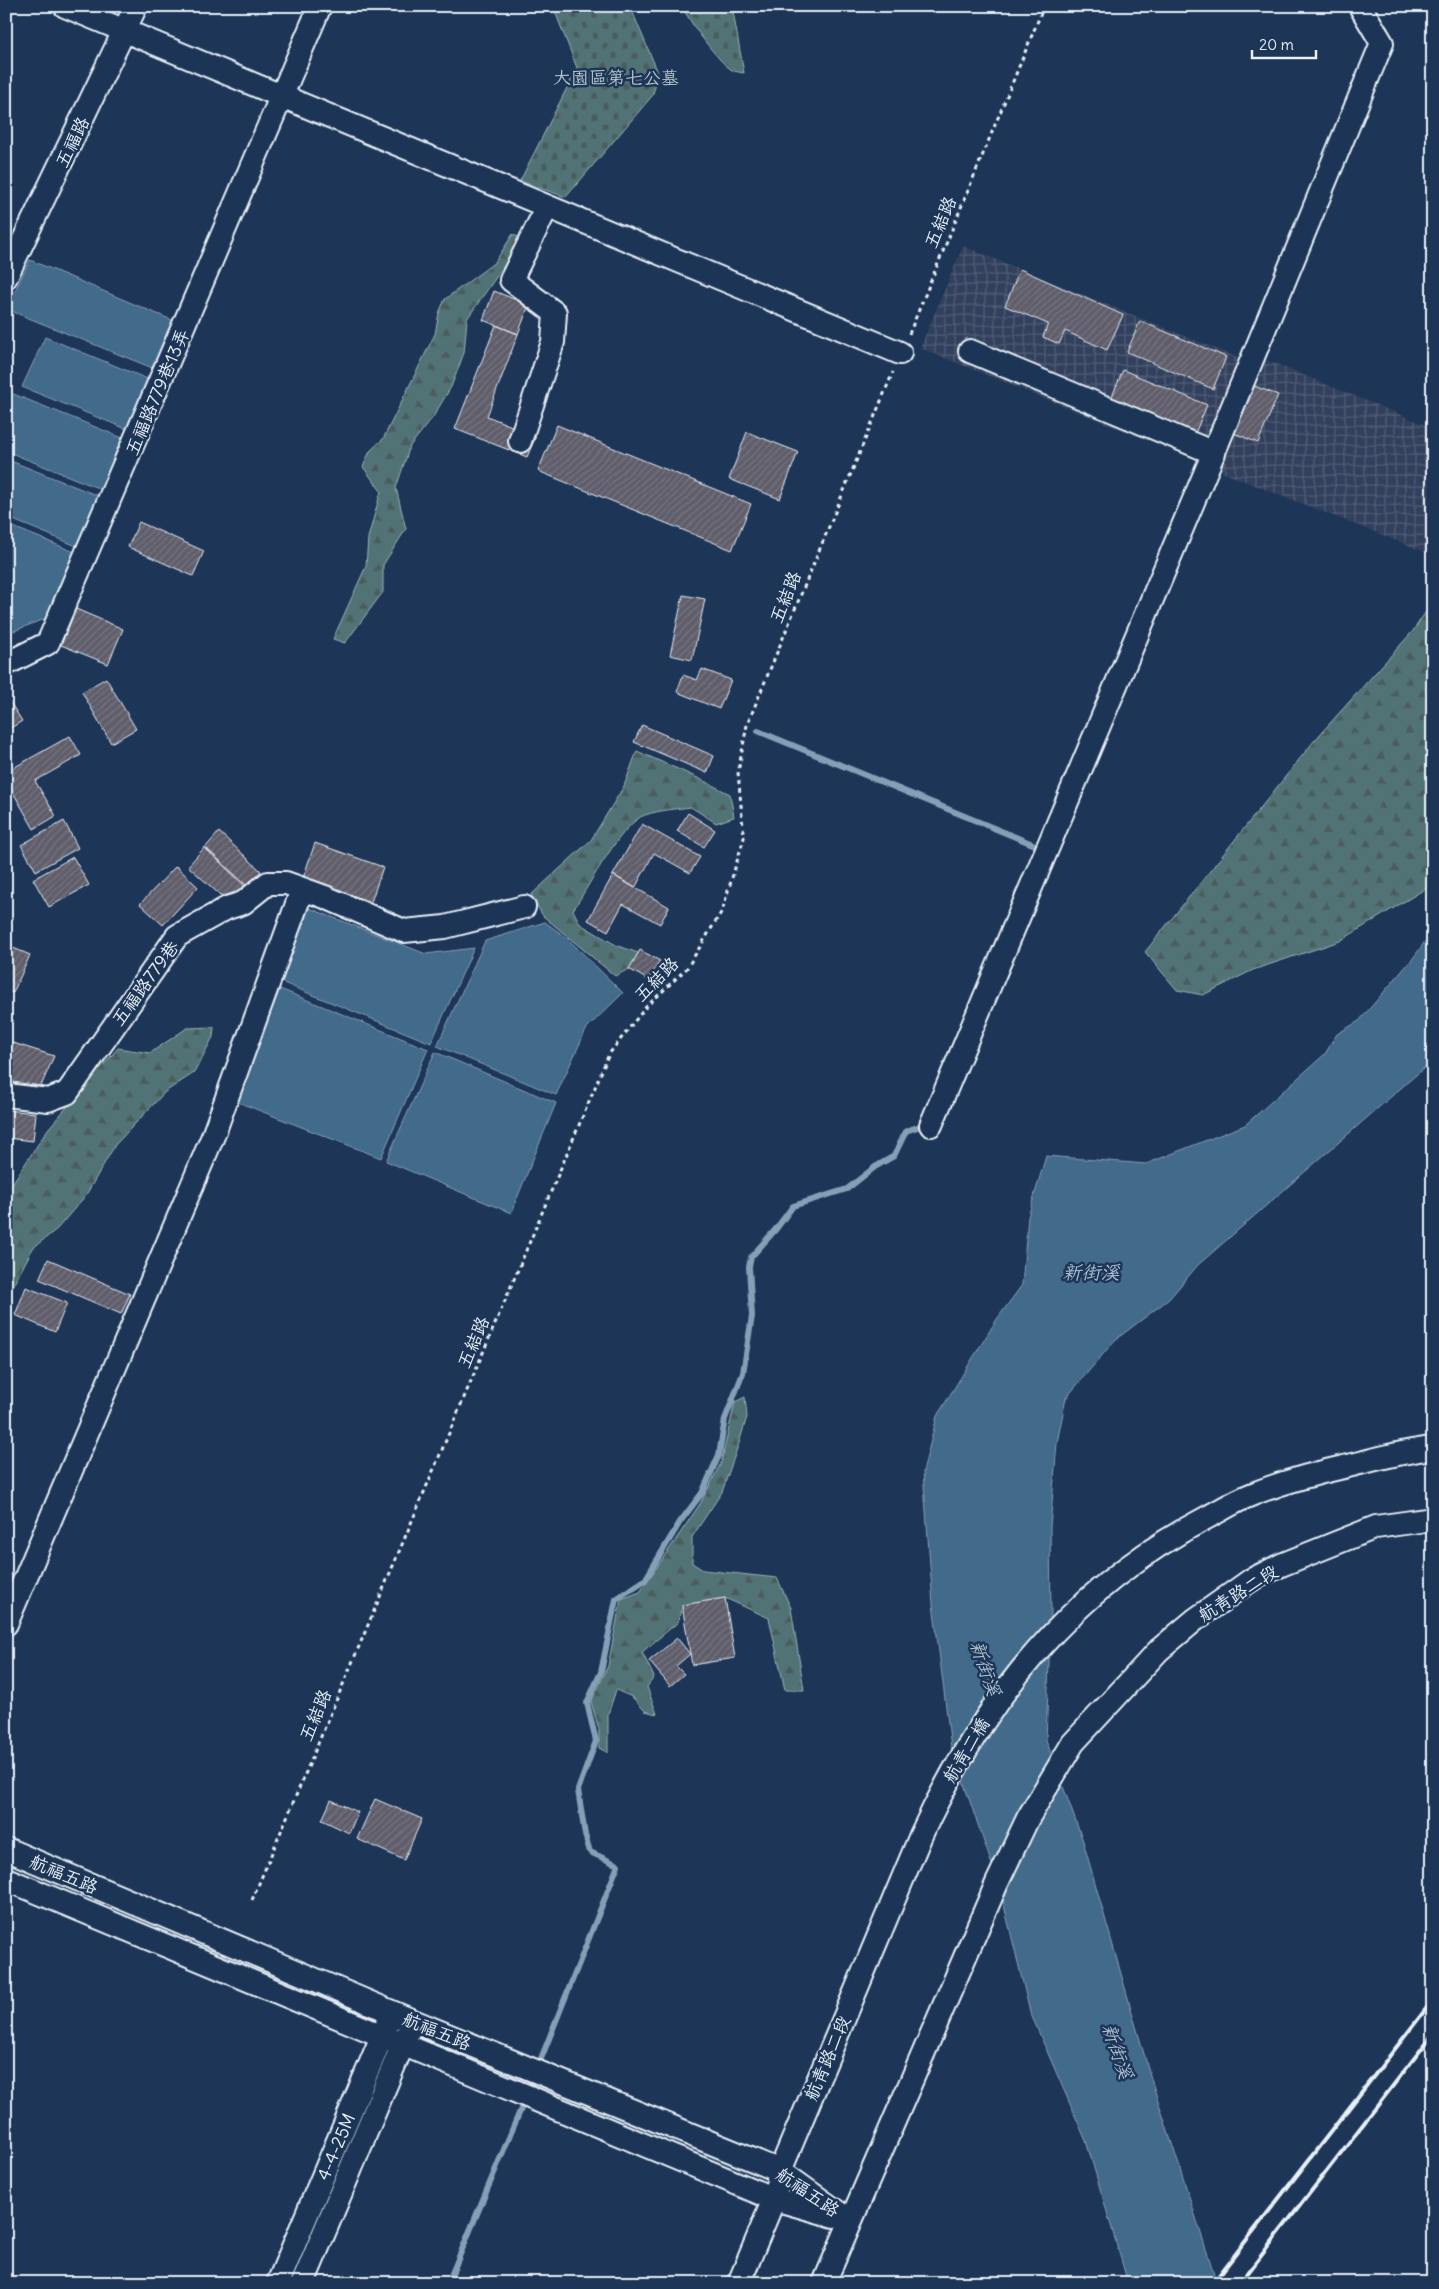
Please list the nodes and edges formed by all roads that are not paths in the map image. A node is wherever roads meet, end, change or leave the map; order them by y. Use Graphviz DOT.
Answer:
graph roads {
  1 [pos="65,6"];
  2 [pos="136,6"];
  3 [pos="320,6"];
  4 [pos="1360,6"];
  5 [pos="125,32"];
  6 [pos="283,97"];
  7 [pos="547,207"];
  8 [pos="6,277"];
  9 [pos="970,351"];
  10 [pos="900,353"];
  11 [pos="520,441"];
  12 [pos="1214,453"];
  13 [pos="6,664"];
  14 [pos="302,890"];
  15 [pos="524,908"];
  16 [pos="6,1095"];
  17 [pos="931,1125"];
  18 [pos="1433,1448"];
  19 [pos="1433,1519"];
  20 [pos="6,1624"];
  21 [pos="921,1835"];
  22 [pos="6,1849"];
  23 [pos="6,1879"];
  24 [pos="402,2017"];
  25 [pos="392,2041"];
  26 [pos="780,2171"];
  27 [pos="774,2198"];
  28 [pos="850,2221"];
  29 [pos="278,2283"];
  30 [pos="302,2283"];
  31 [pos="739,2283"];
  32 [pos="824,2283"];
  1 -- 5 [label="street"];
  2 -- 5 [label="street, 五福路"];
  3 -- 6 [label="street, 五福路779巷13弄"];
  4 -- 12 [label="street"];
  5 -- 6 [label="street"];
  5 -- 8 [label="street, 五福路"];
  6 -- 7 [label="street"];
  6 -- 13 [label="street, 五福路779巷13弄"];
  7 -- 10 [label="street"];
  7 -- 11 [label="street"];
  9 -- 12 [label="street"];
  12 -- 17 [label="street"];
  14 -- 15 [label="street"];
  14 -- 16 [label="street, 五福路779巷"];
  14 -- 20 [label="street"];
  18 -- 21 [label="street, 航青二橋"];
  19 -- 28 [label="street, 航青路二段"];
  21 -- 26 [label="street, 航青路二段"];
  22 -- 24 [label="street, 航福五路"];
  23 -- 25 [label="street, 航福五路"];
  24 -- 25 [label="street, 4-4-25M"];
  24 -- 26 [label="street, 航福五路"];
  25 -- 27 [label="street, 航福五路"];
  25 -- 29 [label="street, 4-4-25M"];
  25 -- 30 [label="street, 4-4-25M"];
  26 -- 27 [label="street, 航青路二段"];
  26 -- 28 [label="street, 航福五路"];
  27 -- 28 [label="street, 航福五路"];
  27 -- 31 [label="street, 航青路二段"];
  28 -- 32 [label="street"];
}
